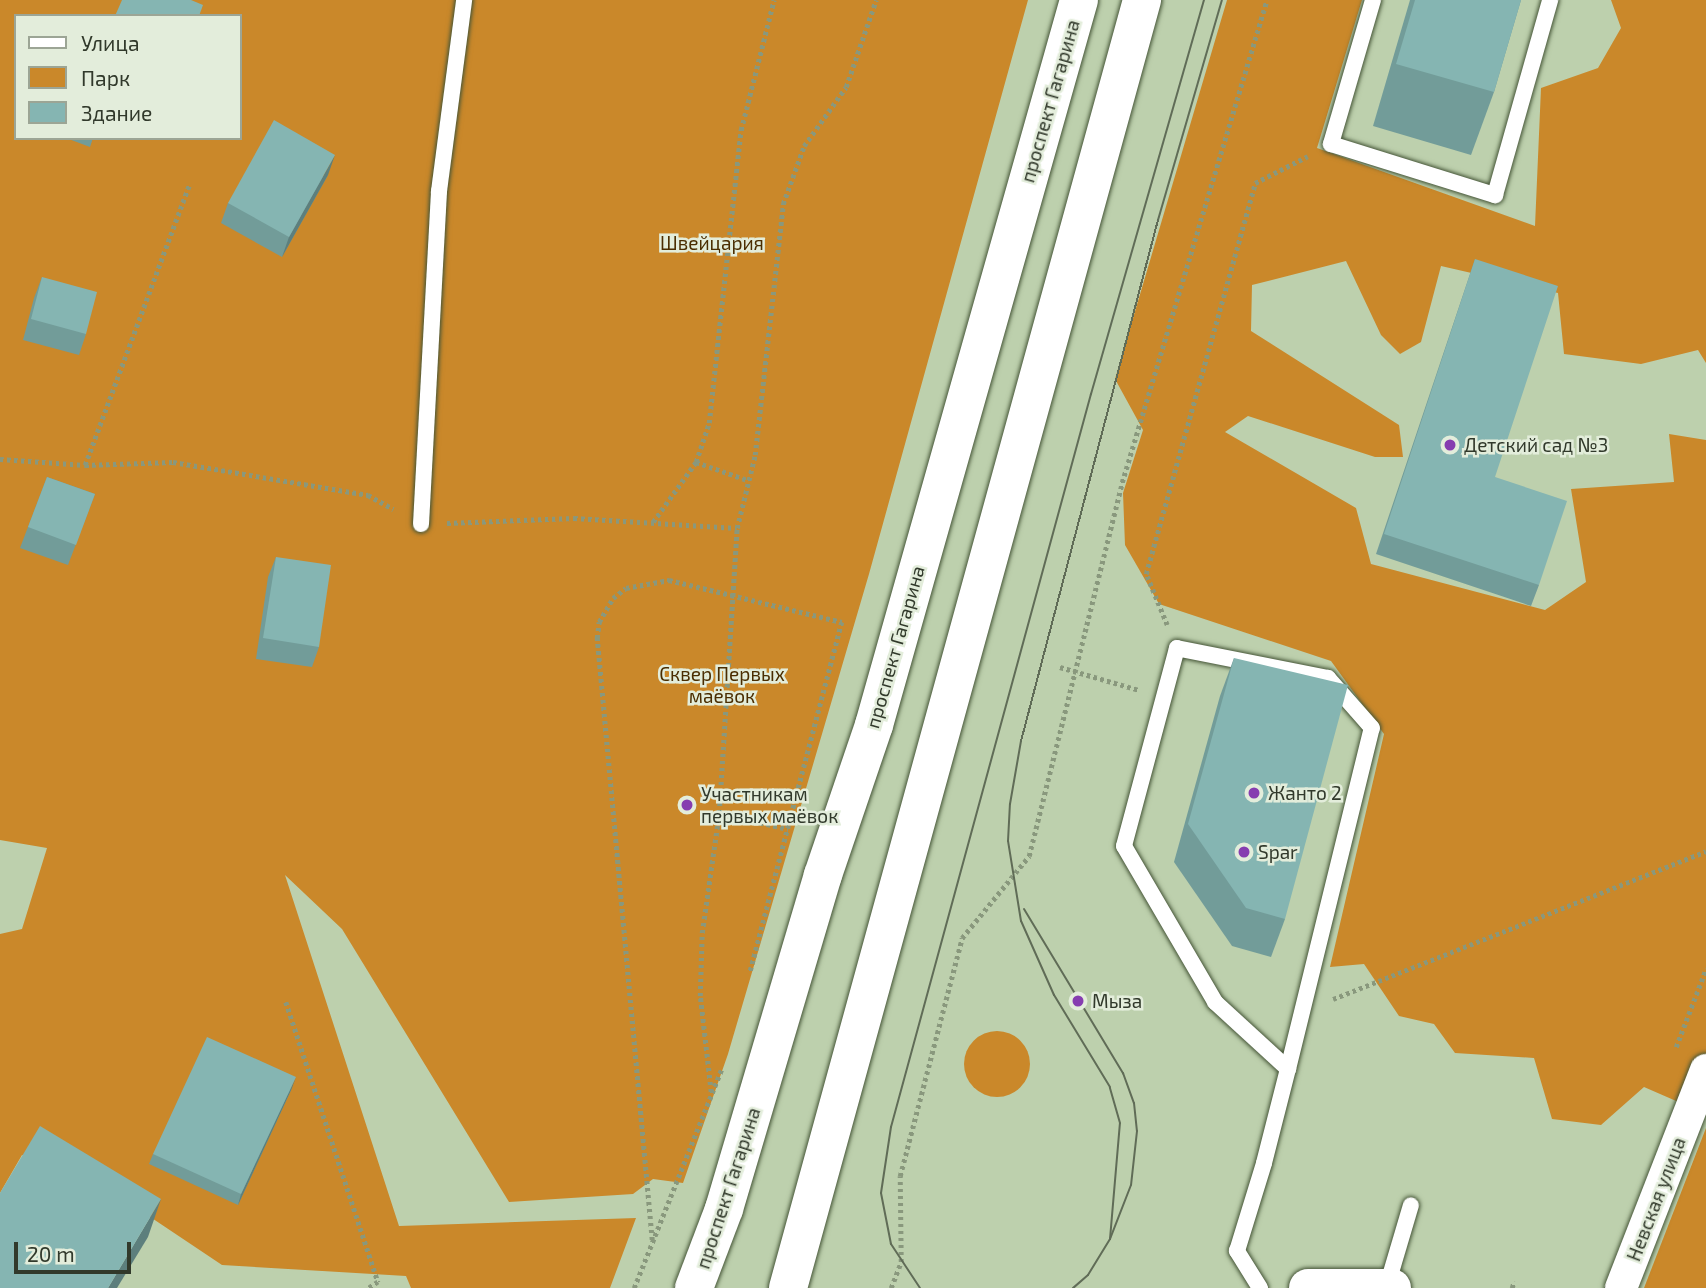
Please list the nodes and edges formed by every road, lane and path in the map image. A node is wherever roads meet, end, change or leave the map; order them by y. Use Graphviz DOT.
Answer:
graph roads {
  1 [pos="464,0"];
  2 [pos="774,0"];
  3 [pos="876,0"];
  4 [pos="1079,0"];
  5 [pos="1142,0"];
  6 [pos="1267,0"];
  7 [pos="1373,0"];
  8 [pos="1550,0"];
  9 [pos="1331,144"];
  10 [pos="189,185"];
  11 [pos="0,459"];
  12 [pos="696,463"];
  13 [pos="85,465"];
  14 [pos="747,480"];
  15 [pos="653,522"];
  16 [pos="421,524"];
  17 [pos="737,528"];
  18 [pos="732,595"];
  19 [pos="1177,648"];
  20 [pos="1060,667"];
  21 [pos="1073,670"];
  22 [pos="1164,697"];
  23 [pos="719,813"];
  24 [pos="788,830"];
  25 [pos="1706,850"];
  26 [pos="1706,969"];
  27 [pos="749,975"];
  28 [pos="286,1002"];
  29 [pos="1303,1011"];
  30 [pos="728,1054"];
  31 [pos="1288,1069"];
  32 [pos="1704,1075"];
  33 [pos="712,1092"];
  34 [pos="1411,1205"];
  35 [pos="652,1241"];
  36 [pos="1514,1281"];
  37 [pos="1390,1287"];
  38 [pos="369,1288"];
  39 [pos="634,1288"];
  40 [pos="694,1288"];
  41 [pos="788,1288"];
  42 [pos="891,1288"];
  43 [pos="1260,1288"];
  44 [pos="1308,1288"];
  45 [pos="1512,1288"];
  46 [pos="1621,1288"];
  1 -- 16 [label="lane"];
  2 -- 12 [label="path"];
  3 -- 14 [label="path"];
  4 -- 40 [label="main road, проспект Гагарина"];
  5 -- 41 [label="main road"];
  6 -- 21 [label="path"];
  7 -- 9 [label="lane"];
  8 -- 9 [label="lane"];
  9 -- 19 [label="path"];
  10 -- 13 [label="path"];
  11 -- 13 [label="path"];
  12 -- 14 [label="path"];
  12 -- 15 [label="path"];
  13 -- 16 [label="path"];
  14 -- 17 [label="path"];
  15 -- 16 [label="path"];
  15 -- 17 [label="path"];
  17 -- 18 [label="path"];
  18 -- 23 [label="path"];
  18 -- 24 [label="path"];
  18 -- 35 [label="path"];
  19 -- 22 [label="lane"];
  19 -- 29 [label="lane"];
  20 -- 21 [label="path"];
  21 -- 22 [label="path"];
  21 -- 42 [label="path"];
  22 -- 31 [label="lane"];
  23 -- 24 [label="path"];
  23 -- 33 [label="path"];
  24 -- 27 [label="path"];
  25 -- 29 [label="path"];
  26 -- 32 [label="path"];
  28 -- 38 [label="path"];
  29 -- 31 [label="lane"];
  30 -- 33 [label="path"];
  31 -- 43 [label="lane"];
  32 -- 46 [label="street, Невская улица"];
  33 -- 35 [label="path"];
  34 -- 37 [label="lane"];
  35 -- 39 [label="path"];
  36 -- 45 [label="path"];
  37 -- 44 [label="main road"];
}
